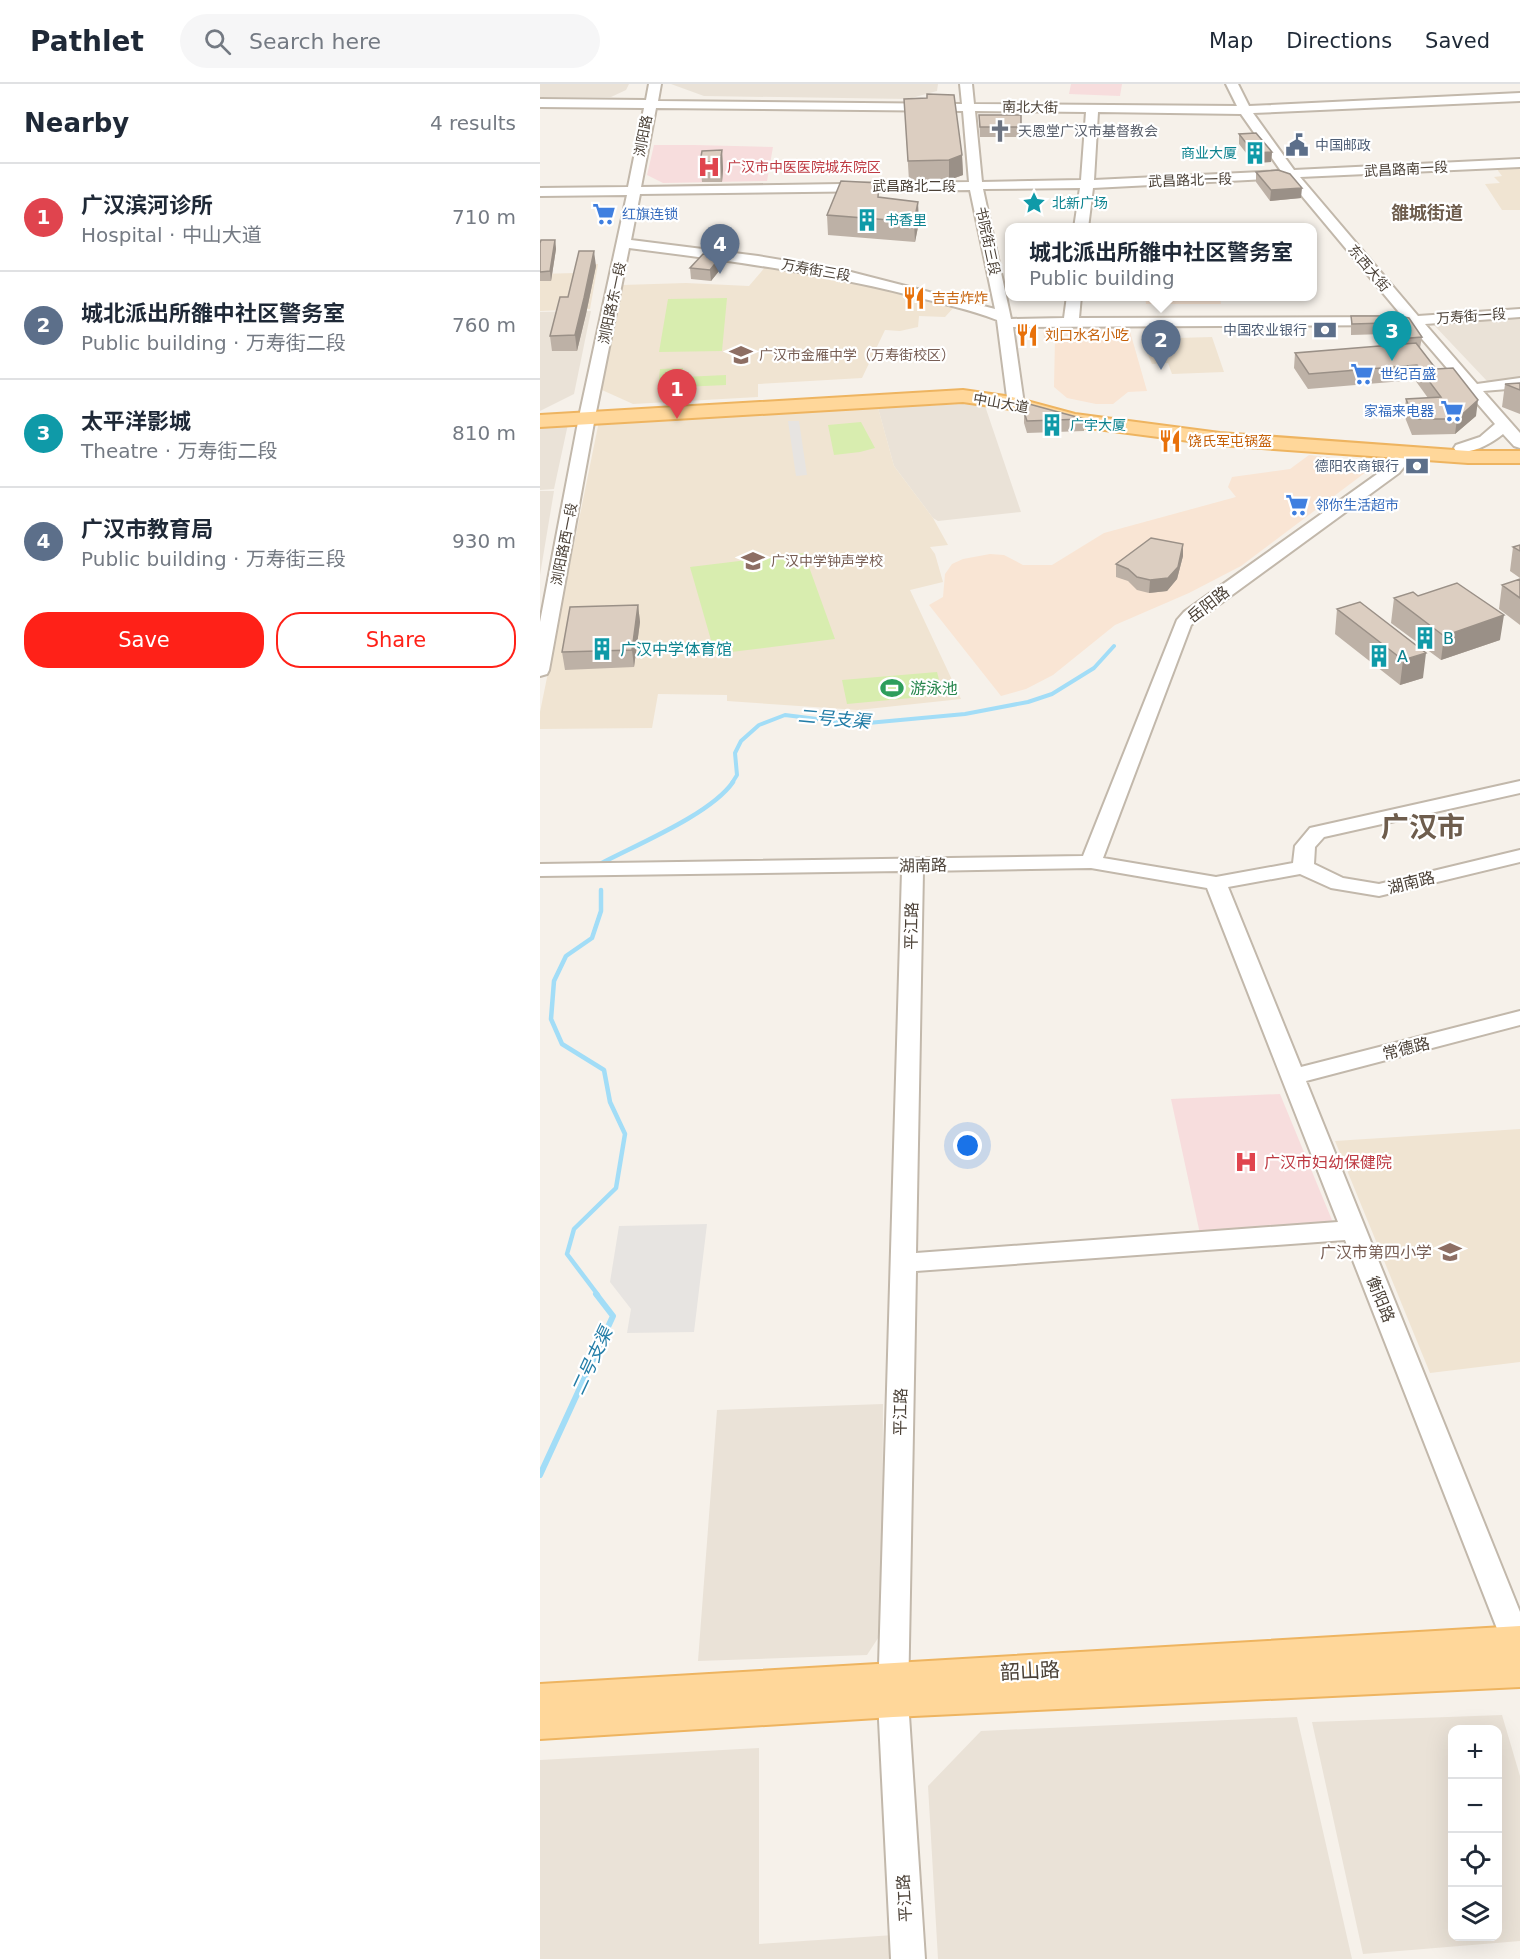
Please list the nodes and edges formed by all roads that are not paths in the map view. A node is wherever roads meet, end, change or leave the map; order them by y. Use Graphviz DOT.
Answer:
graph roads {
  1 [pos="655,84"];
  2 [pos="966,84"];
  3 [pos="1232,84"];
  4 [pos="1240,84"];
  5 [pos="1520,98"];
  6 [pos="540,104"];
  7 [pos="650,104"];
  8 [pos="967,106"];
  9 [pos="1092,108"];
  10 [pos="1247,110"];
  11 [pos="1520,163"];
  12 [pos="1296,175"];
  13 [pos="1087,184"];
  14 [pos="976,186"];
  15 [pos="633,189"];
  16 [pos="540,192"];
  17 [pos="1081,223"];
  18 [pos="624,243"];
  19 [pos="1074,301"];
  20 [pos="1520,313"];
  21 [pos="1005,321"];
  22 [pos="1071,321"];
  23 [pos="1417,321"];
  24 [pos="1520,383"];
  25 [pos="1482,387"];
  26 [pos="1014,400"];
  27 [pos="540,414"];
  28 [pos="584,415"];
  29 [pos="540,422"];
  30 [pos="1515,426"];
  31 [pos="1520,443"];
  32 [pos="1462,448"];
  33 [pos="1520,449"];
  34 [pos="1408,452"];
  35 [pos="1520,457"];
  36 [pos="540,600"];
  37 [pos="540,670"];
  38 [pos="1520,787"];
  39 [pos="1520,856"];
  40 [pos="1091,862"];
  41 [pos="913,865"];
  42 [pos="1304,867"];
  43 [pos="540,870"];
  44 [pos="1216,883"];
  45 [pos="1520,1018"];
  46 [pos="1293,1077"];
  47 [pos="1354,1230"];
  48 [pos="903,1263"];
  49 [pos="1519,1651"];
  50 [pos="893,1690"];
  51 [pos="540,1701"];
  52 [pos="540,1722"];
  53 [pos="908,1959"];
  1 -- 7 [label="street, 浏阳路"];
  2 -- 8 [label="street, 书院街三段"];
  3 -- 10 [label="street, 东西大街"];
  4 -- 10 [label="street, 东西大街"];
  5 -- 10 [label="street, 南北大街"];
  6 -- 7 [label="street, 南北大街"];
  7 -- 8 [label="street, 南北大街"];
  7 -- 15 [label="street, 浏阳路"];
  8 -- 9 [label="street, 南北大街"];
  8 -- 14 [label="street, 书院街三段"];
  9 -- 10 [label="street, 南北大街"];
  9 -- 13 [label="street"];
  10 -- 12 [label="street, 东西大街"];
  11 -- 12 [label="street, 武昌路南一段"];
  12 -- 13 [label="street, 武昌路北一段"];
  12 -- 23 [label="street, 东西大街"];
  13 -- 14 [label="street, 武昌路北二段"];
  13 -- 17 [label="street"];
  14 -- 15 [label="street, 武昌路北二段"];
  14 -- 21 [label="street, 书院街三段"];
  15 -- 16 [label="street, 武昌路北二段"];
  15 -- 18 [label="street, 浏阳路东一段"];
  18 -- 21 [label="street, 万寿街三段"];
  18 -- 28 [label="street, 浏阳路东一段"];
  19 -- 22 [label="street"];
  20 -- 23 [label="street, 万寿街一段"];
  21 -- 22 [label="street, 万寿街一段"];
  21 -- 26 [label="street, 书院街三段"];
  22 -- 23 [label="street, 万寿街一段"];
  23 -- 25 [label="street, 东西大街"];
  23 -- 30 [label="street, 东西大街"];
  24 -- 25 [label="street"];
  25 -- 30 [label="street, 东西大街"];
  26 -- 28 [label="main road, 中山大道"];
  26 -- 32 [label="main road, 中山大道"];
  26 -- 34 [label="main road, 中山大道"];
  27 -- 28 [label="main road"];
  28 -- 29 [label="main road"];
  28 -- 36 [label="street"];
  28 -- 37 [label="street, 浏阳路西一段"];
  30 -- 31 [label="street, 东西大街"];
  30 -- 32 [label="street"];
  32 -- 33 [label="main road, 中山大道"];
  34 -- 35 [label="main road, 中山大道"];
  34 -- 40 [label="street, 岳阳路"];
  38 -- 42 [label="street"];
  39 -- 42 [label="street, 湖南路"];
  40 -- 41 [label="street, 湖南路"];
  40 -- 44 [label="street, 湖南路"];
  41 -- 43 [label="street, 湖南路"];
  41 -- 48 [label="street, 平江路"];
  42 -- 44 [label="street, 湖南路"];
  44 -- 46 [label="street, 衡阳路"];
  45 -- 46 [label="street, 常德路"];
  46 -- 47 [label="street, 衡阳路"];
  47 -- 48 [label="street"];
  47 -- 49 [label="street, 衡阳路"];
  48 -- 50 [label="street, 平江路"];
  49 -- 50 [label="main road, 韶山路"];
  50 -- 51 [label="main road, 韶山路"];
  50 -- 52 [label="main road, 韶山路"];
  50 -- 53 [label="street, 平江路"];
}
